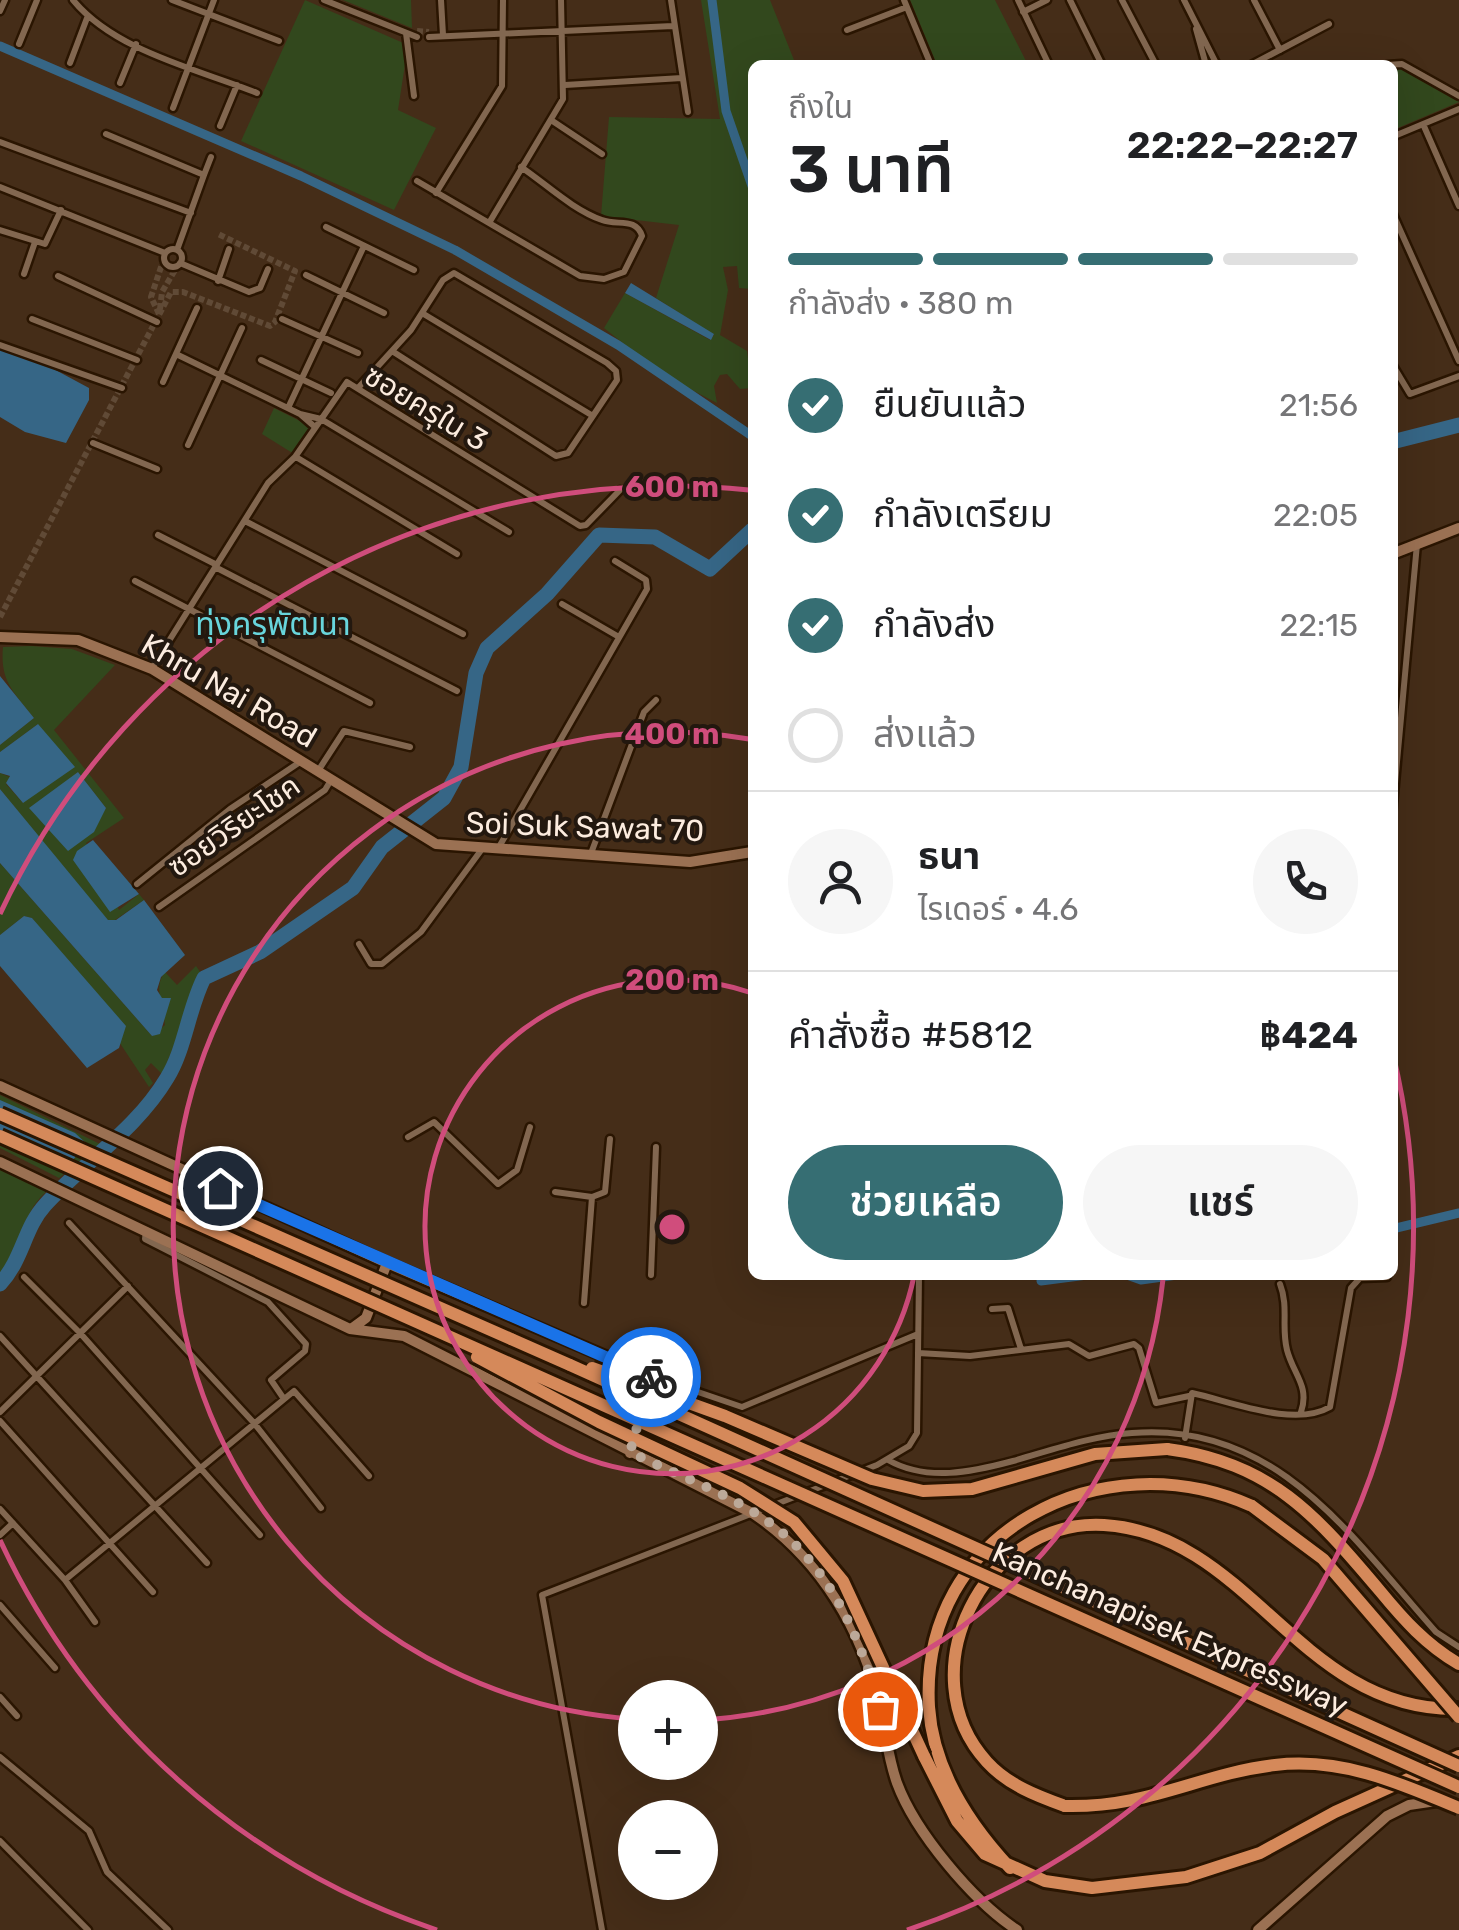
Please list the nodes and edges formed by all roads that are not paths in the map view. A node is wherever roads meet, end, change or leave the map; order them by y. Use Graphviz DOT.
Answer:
graph roads {
  1 [pos="37,0"];
  2 [pos="72,0"];
  3 [pos="172,0"];
  4 [pos="214,0"];
  5 [pos="324,0"];
  6 [pos="441,0"];
  7 [pos="503,0"];
  8 [pos="561,0"];
  9 [pos="671,0"];
  10 [pos="1018,0"];
  11 [pos="1046,0"];
  12 [pos="1070,0"];
  13 [pos="1122,0"];
  14 [pos="1184,0"];
  15 [pos="1254,0"];
  16 [pos="905,3"];
  17 [pos="1023,12"];
  18 [pos="209,14"];
  19 [pos="1191,14"];
  20 [pos="87,18"];
  21 [pos="1329,24"];
  22 [pos="674,26"];
  23 [pos="404,30"];
  24 [pos="847,30"];
  25 [pos="504,31"];
  26 [pos="562,32"];
  27 [pos="417,34"];
  28 [pos="280,41"];
  29 [pos="20,44"];
  30 [pos="136,44"];
  31 [pos="1280,50"];
  32 [pos="928,60"];
  33 [pos="1047,60"];
  34 [pos="1100,60"];
  35 [pos="1153,60"];
  36 [pos="1205,60"];
  37 [pos="1214,60"];
  38 [pos="1261,60"];
  39 [pos="70,63"];
  40 [pos="1398,64"];
  41 [pos="189,66"];
  42 [pos="682,78"];
  43 [pos="120,84"];
  44 [pos="236,84"];
  45 [pos="565,85"];
  46 [pos="258,93"];
  47 [pos="414,96"];
  48 [pos="1459,96"];
  49 [pos="173,108"];
  50 [pos="1459,109"];
  51 [pos="688,112"];
  52 [pos="551,120"];
  53 [pos="1423,124"];
  54 [pos="220,126"];
  55 [pos="106,134"];
  56 [pos="1398,134"];
  57 [pos="0,142"];
  58 [pos="602,154"];
  59 [pos="211,158"];
  60 [pos="522,166"];
  61 [pos="204,175"];
  62 [pos="417,182"];
  63 [pos="0,187"];
  64 [pos="436,192"];
  65 [pos="1459,206"];
  66 [pos="61,210"];
  67 [pos="191,214"];
  68 [pos="489,223"];
  69 [pos="1398,225"];
  70 [pos="326,228"];
  71 [pos="0,230"];
  72 [pos="35,242"];
  73 [pos="364,246"];
  74 [pos="229,249"];
  75 [pos="178,250"];
  76 [pos="165,253"];
  77 [pos="180,262"];
  78 [pos="268,269"];
  79 [pos="414,270"];
  80 [pos="24,274"];
  81 [pos="306,275"];
  82 [pos="58,276"];
  83 [pos="218,281"];
  84 [pos="342,292"];
  85 [pos="197,308"];
  86 [pos="422,312"];
  87 [pos="384,313"];
  88 [pos="282,318"];
  89 [pos="32,319"];
  90 [pos="157,322"];
  91 [pos="242,328"];
  92 [pos="322,337"];
  93 [pos="0,345"];
  94 [pos="392,351"];
  95 [pos="176,354"];
  96 [pos="358,354"];
  97 [pos="137,360"];
  98 [pos="260,360"];
  99 [pos="1459,361"];
  100 [pos="1398,374"];
  101 [pos="220,375"];
  102 [pos="1459,376"];
  103 [pos="302,379"];
  104 [pos="162,382"];
  105 [pos="122,388"];
  106 [pos="358,388"];
  107 [pos="331,393"];
  108 [pos="288,408"];
  109 [pos="593,416"];
  110 [pos="318,423"];
  111 [pos="92,442"];
  112 [pos="188,445"];
  113 [pos="295,456"];
  114 [pos="157,469"];
  115 [pos="620,490"];
  116 [pos="245,521"];
  117 [pos="1459,528"];
  118 [pos="509,532"];
  119 [pos="158,536"];
  120 [pos="1417,542"];
  121 [pos="1398,551"];
  122 [pos="458,554"];
  123 [pos="614,561"];
  124 [pos="216,566"];
  125 [pos="135,581"];
  126 [pos="562,604"];
  127 [pos="188,608"];
  128 [pos="462,634"];
  129 [pos="0,637"];
  130 [pos="618,637"];
  131 [pos="152,669"];
  132 [pos="457,690"];
  133 [pos="656,700"];
  134 [pos="370,703"];
  135 [pos="410,746"];
  136 [pos="1398,750"];
  137 [pos="301,760"];
  138 [pos="318,771"];
  139 [pos="332,780"];
  140 [pos="418,833"];
  141 [pos="482,849"];
  142 [pos="498,850"];
  143 [pos="748,853"];
  144 [pos="590,856"];
  145 [pos="137,884"];
  146 [pos="159,907"];
  147 [pos="358,944"];
  148 [pos="0,1086"];
  149 [pos="0,1114"];
  150 [pos="530,1127"];
  151 [pos="0,1136"];
  152 [pos="408,1137"];
  153 [pos="610,1139"];
  154 [pos="656,1147"];
  155 [pos="0,1162"];
  156 [pos="555,1192"];
  157 [pos="592,1197"];
  158 [pos="69,1223"];
  159 [pos="387,1263"];
  160 [pos="651,1274"];
  161 [pos="24,1277"];
  162 [pos="919,1280"];
  163 [pos="1362,1280"];
  164 [pos="1280,1284"];
  165 [pos="128,1286"];
  166 [pos="271,1297"];
  167 [pos="584,1303"];
  168 [pos="992,1309"];
  169 [pos="407,1317"];
  170 [pos="350,1329"];
  171 [pos="80,1332"];
  172 [pos="918,1334"];
  173 [pos="0,1336"];
  174 [pos="1020,1349"];
  175 [pos="918,1353"];
  176 [pos="570,1364"];
  177 [pos="39,1374"];
  178 [pos="651,1376"];
  179 [pos="1189,1396"];
  180 [pos="284,1399"];
  181 [pos="0,1412"];
  182 [pos="1300,1412"];
  183 [pos="0,1421"];
  184 [pos="254,1423"];
  185 [pos="1185,1438"];
  186 [pos="630,1452"];
  187 [pos="888,1460"];
  188 [pos="200,1466"];
  189 [pos="369,1476"];
  190 [pos="156,1502"];
  191 [pos="321,1508"];
  192 [pos="0,1509"];
  193 [pos="754,1514"];
  194 [pos="13,1523"];
  195 [pos="0,1535"];
  196 [pos="260,1535"];
  197 [pos="109,1541"];
  198 [pos="206,1563"];
  199 [pos="65,1580"];
  200 [pos="152,1592"];
  201 [pos="0,1605"];
  202 [pos="95,1622"];
  203 [pos="1459,1647"];
  204 [pos="1459,1664"];
  205 [pos="55,1668"];
  206 [pos="0,1697"];
  207 [pos="1459,1709"];
  208 [pos="17,1716"];
  209 [pos="1459,1717"];
  210 [pos="1459,1756"];
  211 [pos="0,1757"];
  212 [pos="1459,1766"];
  213 [pos="1459,1787"];
  214 [pos="1459,1807"];
  215 [pos="0,1841"];
  216 [pos="1010,1868"];
  217 [pos="1006,1926"];
  218 [pos="88,1930"];
  219 [pos="168,1930"];
  220 [pos="602,1930"];
  221 [pos="1016,1930"];
  222 [pos="1258,1930"];
  1 -- 29 [label="street"];
  2 -- 20 [label="street"];
  3 -- 18 [label="street"];
  4 -- 18 [label="street"];
  5 -- 23 [label="street"];
  6 -- 25 [label="street"];
  7 -- 25 [label="street"];
  8 -- 26 [label="street"];
  9 -- 22 [label="street"];
  10 -- 17 [label="street"];
  11 -- 17 [label="street"];
  12 -- 34 [label="street"];
  13 -- 35 [label="street"];
  14 -- 19 [label="street"];
  15 -- 31 [label="street"];
  16 -- 24 [label="street"];
  16 -- 32 [label="street"];
  17 -- 33 [label="street"];
  18 -- 28 [label="street"];
  18 -- 41 [label="street"];
  19 -- 36 [label="street"];
  19 -- 37 [label="street"];
  20 -- 30 [label="street"];
  20 -- 39 [label="street"];
  21 -- 31 [label="street"];
  22 -- 26 [label="street"];
  22 -- 42 [label="street"];
  23 -- 27 [label="street"];
  23 -- 47 [label="street"];
  25 -- 26 [label="street"];
  25 -- 64 [label="street"];
  26 -- 45 [label="street"];
  30 -- 41 [label="street"];
  30 -- 43 [label="street"];
  31 -- 38 [label="street"];
  40 -- 48 [label="street"];
  41 -- 44 [label="street"];
  41 -- 49 [label="street"];
  42 -- 45 [label="street"];
  42 -- 51 [label="street"];
  44 -- 46 [label="street"];
  44 -- 54 [label="street"];
  45 -- 52 [label="street"];
  50 -- 53 [label="street"];
  52 -- 58 [label="street"];
  52 -- 60 [label="street"];
  53 -- 56 [label="street"];
  53 -- 65 [label="street"];
  55 -- 61 [label="street"];
  57 -- 67 [label="street"];
  59 -- 61 [label="street"];
  60 -- 68 [label="street"];
  60 -- 68 [label="street"];
  61 -- 67 [label="street"];
  62 -- 64 [label="street"];
  63 -- 66 [label="street"];
  64 -- 68 [label="street"];
  66 -- 72 [label="street"];
  66 -- 76 [label="street"];
  67 -- 75 [label="street"];
  69 -- 99 [label="street"];
  70 -- 73 [label="street"];
  71 -- 72 [label="street"];
  72 -- 80 [label="street"];
  73 -- 79 [label="street"];
  73 -- 84 [label="street"];
  74 -- 83 [label="street"];
  75 -- 76 [label="street"];
  75 -- 77 [label="street"];
  76 -- 77 [label="street"];
  77 -- 83 [label="street"];
  78 -- 83 [label="street"];
  81 -- 84 [label="street"];
  82 -- 90 [label="street"];
  84 -- 87 [label="street"];
  84 -- 92 [label="street"];
  85 -- 95 [label="street"];
  86 -- 94 [label="street"];
  86 -- 109 [label="street"];
  86 -- 109 [label="street"];
  88 -- 92 [label="street"];
  89 -- 97 [label="street"];
  91 -- 101 [label="street"];
  92 -- 96 [label="street"];
  92 -- 103 [label="street"];
  93 -- 105 [label="street"];
  94 -- 106 [label="street"];
  94 -- 109 [label="street"];
  95 -- 101 [label="street"];
  95 -- 104 [label="street"];
  98 -- 103 [label="street"];
  100 -- 102 [label="street"];
  101 -- 108 [label="street"];
  101 -- 112 [label="street"];
  103 -- 107 [label="street"];
  103 -- 108 [label="street"];
  106 -- 110 [label="street, ซอยครุใน 3"];
  106 -- 115 [label="street, ซอยครุใน 3"];
  108 -- 110 [label="street"];
  110 -- 113 [label="street, ซอยครุใน 3"];
  110 -- 118 [label="street"];
  111 -- 114 [label="street"];
  113 -- 116 [label="street, ซอยครุใน 3"];
  113 -- 122 [label="street"];
  116 -- 124 [label="street, ซอยครุใน 3"];
  116 -- 128 [label="street"];
  117 -- 120 [label="main road"];
  119 -- 124 [label="street"];
  120 -- 121 [label="main road"];
  120 -- 136 [label="street"];
  123 -- 130 [label="street"];
  124 -- 127 [label="street, ซอยครุใน 3"];
  124 -- 132 [label="street"];
  125 -- 127 [label="street"];
  126 -- 130 [label="street"];
  127 -- 131 [label="street, ซอยครุใน 3"];
  127 -- 134 [label="street"];
  129 -- 131 [label="main road, Khru Nai Road"];
  130 -- 142 [label="street"];
  131 -- 137 [label="main road, Khru Nai Road"];
  133 -- 144 [label="street"];
  135 -- 138 [label="street"];
  137 -- 138 [label="main road, Khru Nai Road"];
  137 -- 145 [label="street"];
  138 -- 139 [label="main road, Khru Nai Road"];
  139 -- 140 [label="main road, Khru Nai Road"];
  139 -- 146 [label="street, ซอยวิริยะโชค"];
  140 -- 141 [label="main road, Soi Suk Sawat 70"];
  141 -- 142 [label="main road, Soi Suk Sawat 70"];
  141 -- 147 [label="street"];
  142 -- 144 [label="main road, Soi Suk Sawat 70"];
  143 -- 144 [label="main road, Soi Suk Sawat 70"];
  148 -- 159 [label="main road"];
  149 -- 176 [label="highway, bridge"];
  150 -- 152 [label="street"];
  151 -- 169 [label="highway, bridge"];
  153 -- 157 [label="street"];
  154 -- 160 [label="street"];
  155 -- 166 [label="main road"];
  156 -- 157 [label="street"];
  157 -- 167 [label="street"];
  158 -- 165 [label="street"];
  159 -- 170 [label="main road"];
  159 -- 178 [label="main road"];
  161 -- 171 [label="street"];
  162 -- 172 [label="street"];
  163 -- 182 [label="street"];
  164 -- 182 [label="street"];
  165 -- 171 [label="street"];
  165 -- 184 [label="street"];
  166 -- 170 [label="main road"];
  166 -- 180 [label="street"];
  168 -- 174 [label="street"];
  169 -- 213 [label="highway, Kanchanapisek Expressway, bridge"];
  169 -- 216 [label="highway, bridge"];
  170 -- 186 [label="main road"];
  171 -- 177 [label="street"];
  171 -- 188 [label="street"];
  172 -- 175 [label="street"];
  172 -- 178 [label="street"];
  173 -- 177 [label="street"];
  174 -- 175 [label="street"];
  174 -- 179 [label="street"];
  175 -- 187 [label="street"];
  176 -- 204 [label="highway, bridge"];
  176 -- 212 [label="highway, Kanchanapisek Expressway, bridge"];
  177 -- 181 [label="street"];
  177 -- 190 [label="street"];
  178 -- 186 [label="main road"];
  179 -- 182 [label="street"];
  179 -- 185 [label="street"];
  180 -- 184 [label="street"];
  180 -- 189 [label="street"];
  183 -- 197 [label="street"];
  184 -- 188 [label="street"];
  184 -- 191 [label="street"];
  185 -- 187 [label="street"];
  185 -- 203 [label="street"];
  186 -- 193 [label="main road"];
  187 -- 193 [label="street"];
  188 -- 190 [label="street"];
  188 -- 196 [label="street"];
  190 -- 197 [label="street"];
  190 -- 198 [label="street"];
  192 -- 194 [label="street"];
  193 -- 217 [label="main road"];
  193 -- 220 [label="street"];
  194 -- 195 [label="street"];
  194 -- 199 [label="street"];
  197 -- 199 [label="street"];
  197 -- 200 [label="street"];
  199 -- 202 [label="street"];
  201 -- 205 [label="street"];
  206 -- 208 [label="street"];
  207 -- 214 [label="highway, bridge"];
  209 -- 216 [label="highway, bridge"];
  210 -- 216 [label="highway"];
  211 -- 219 [label="street"];
  214 -- 222 [label="main road"];
  215 -- 218 [label="street"];
  217 -- 221 [label="main road"];
}
